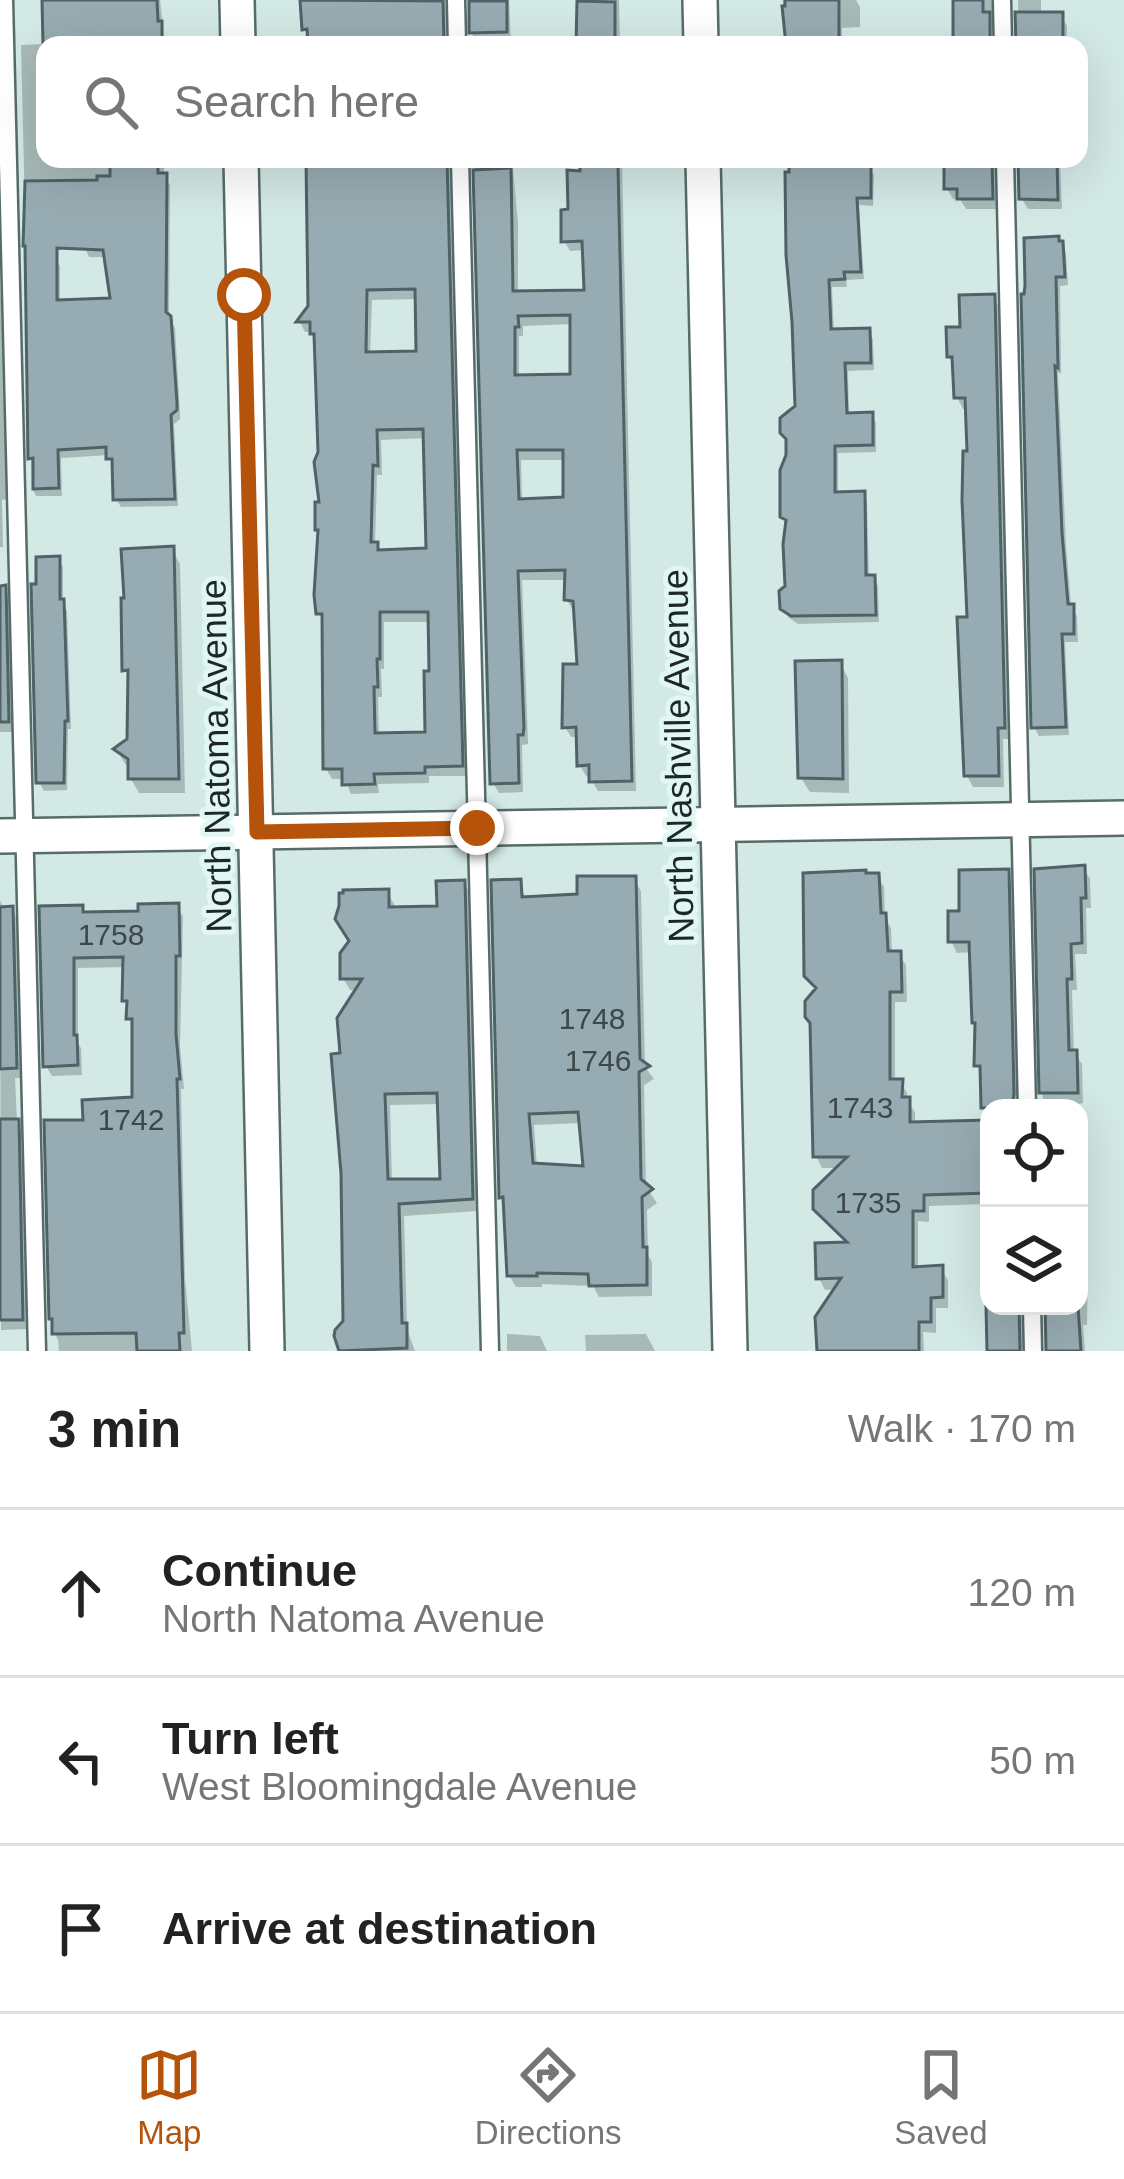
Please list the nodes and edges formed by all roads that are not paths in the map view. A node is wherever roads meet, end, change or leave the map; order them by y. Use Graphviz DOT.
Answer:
graph roads {
  1 [pos="4,0"];
  2 [pos="237,0"];
  3 [pos="456,0"];
  4 [pos="700,0"];
  5 [pos="1001,0"];
  6 [pos="238,36"];
  7 [pos="457,36"];
  8 [pos="700,36"];
  9 [pos="1003,36"];
  10 [pos="241,168"];
  11 [pos="460,168"];
  12 [pos="703,168"];
  13 [pos="1005,168"];
  14 [pos="1124,818"];
  15 [pos="1021,820"];
  16 [pos="718,824"];
  17 [pos="477,828"];
  18 [pos="257,832"];
  19 [pos="12,836"];
  20 [pos="1027,1099"];
  21 [pos="1032,1315"];
  22 [pos="37,1351"];
  23 [pos="267,1351"];
  24 [pos="490,1351"];
  25 [pos="730,1351"];
  26 [pos="1033,1351"];
  1 -- 19 [label="lane"];
  2 -- 6 [label="street"];
  3 -- 7 [label="lane"];
  4 -- 8 [label="street"];
  5 -- 9 [label="lane"];
  10 -- 18 [label="street, North Natoma Avenue"];
  11 -- 17 [label="lane"];
  12 -- 16 [label="street, North Nashville Avenue"];
  13 -- 15 [label="lane"];
  14 -- 15 [label="street"];
  15 -- 16 [label="street"];
  15 -- 20 [label="lane"];
  16 -- 17 [label="street"];
  16 -- 25 [label="street, North Nashville Avenue"];
  17 -- 18 [label="street"];
  17 -- 24 [label="lane"];
  18 -- 19 [label="street"];
  18 -- 23 [label="street, North Natoma Avenue"];
  19 -- 22 [label="lane"];
  21 -- 26 [label="lane"];
}
